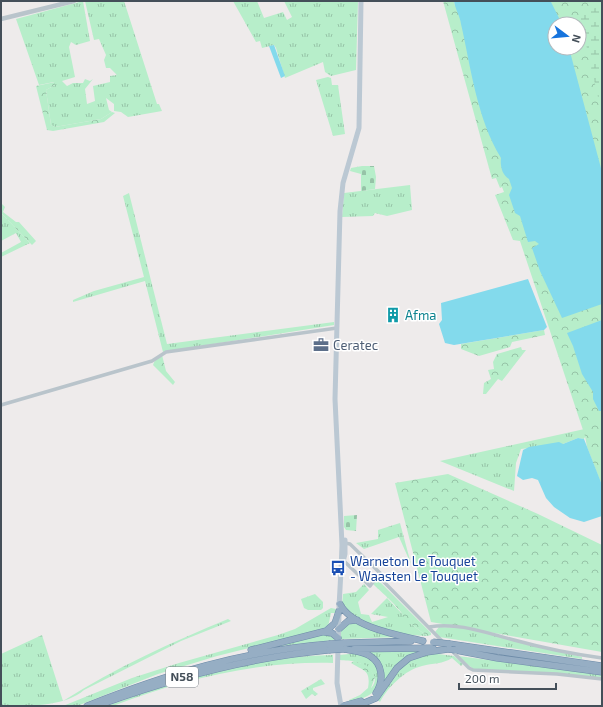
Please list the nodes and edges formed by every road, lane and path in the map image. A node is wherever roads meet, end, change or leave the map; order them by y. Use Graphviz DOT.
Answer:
graph roads {
  1 [pos="74,1"];
  2 [pos="361,1"];
  3 [pos="1,19"];
  4 [pos="337,328"];
  5 [pos="1,405"];
  6 [pos="344,544"];
  7 [pos="344,561"];
  8 [pos="341,568"];
  9 [pos="377,578"];
  10 [pos="340,604"];
  11 [pos="339,611"];
  12 [pos="358,620"];
  13 [pos="429,627"];
  14 [pos="339,629"];
  15 [pos="324,632"];
  16 [pos="338,638"];
  17 [pos="423,641"];
  18 [pos="345,646"];
  19 [pos="329,647"];
  20 [pos="451,648"];
  21 [pos="438,650"];
  22 [pos="229,658"];
  23 [pos="602,658"];
  24 [pos="602,666"];
  25 [pos="602,672"];
  26 [pos="602,679"];
  27 [pos="87,706"];
  28 [pos="97,706"];
  29 [pos="342,706"];
  30 [pos="357,706"];
  1 -- 3 [label="street"];
  2 -- 4 [label="main road"];
  4 -- 5 [label="street"];
  4 -- 6 [label="main road"];
  6 -- 7 [label="main road"];
  6 -- 8 [label="main road"];
  6 -- 9 [label="street"];
  7 -- 8 [label="main road"];
  7 -- 9 [label="street"];
  8 -- 10 [label="main road"];
  9 -- 13 [label="street"];
  10 -- 11 [label="main road"];
  10 -- 12 [label="highway"];
  11 -- 14 [label="main road"];
  11 -- 15 [label="highway"];
  12 -- 14 [label="highway"];
  12 -- 17 [label="highway"];
  13 -- 23 [label="street"];
  13 -- 26 [label="street"];
  14 -- 16 [label="main road"];
  15 -- 16 [label="highway"];
  15 -- 22 [label="highway"];
  16 -- 29 [label="main road"];
  17 -- 18 [label="highway, N58"];
  17 -- 20 [label="highway, N58, bridge"];
  18 -- 19 [label="highway, N58, bridge"];
  18 -- 21 [label="highway, N58"];
  18 -- 29 [label="highway"];
  19 -- 22 [label="highway, N58"];
  19 -- 28 [label="highway, N58"];
  20 -- 21 [label="highway, N58"];
  20 -- 24 [label="highway, N58"];
  20 -- 25 [label="highway, N58"];
  21 -- 30 [label="highway"];
  22 -- 27 [label="highway, N58"];
}
